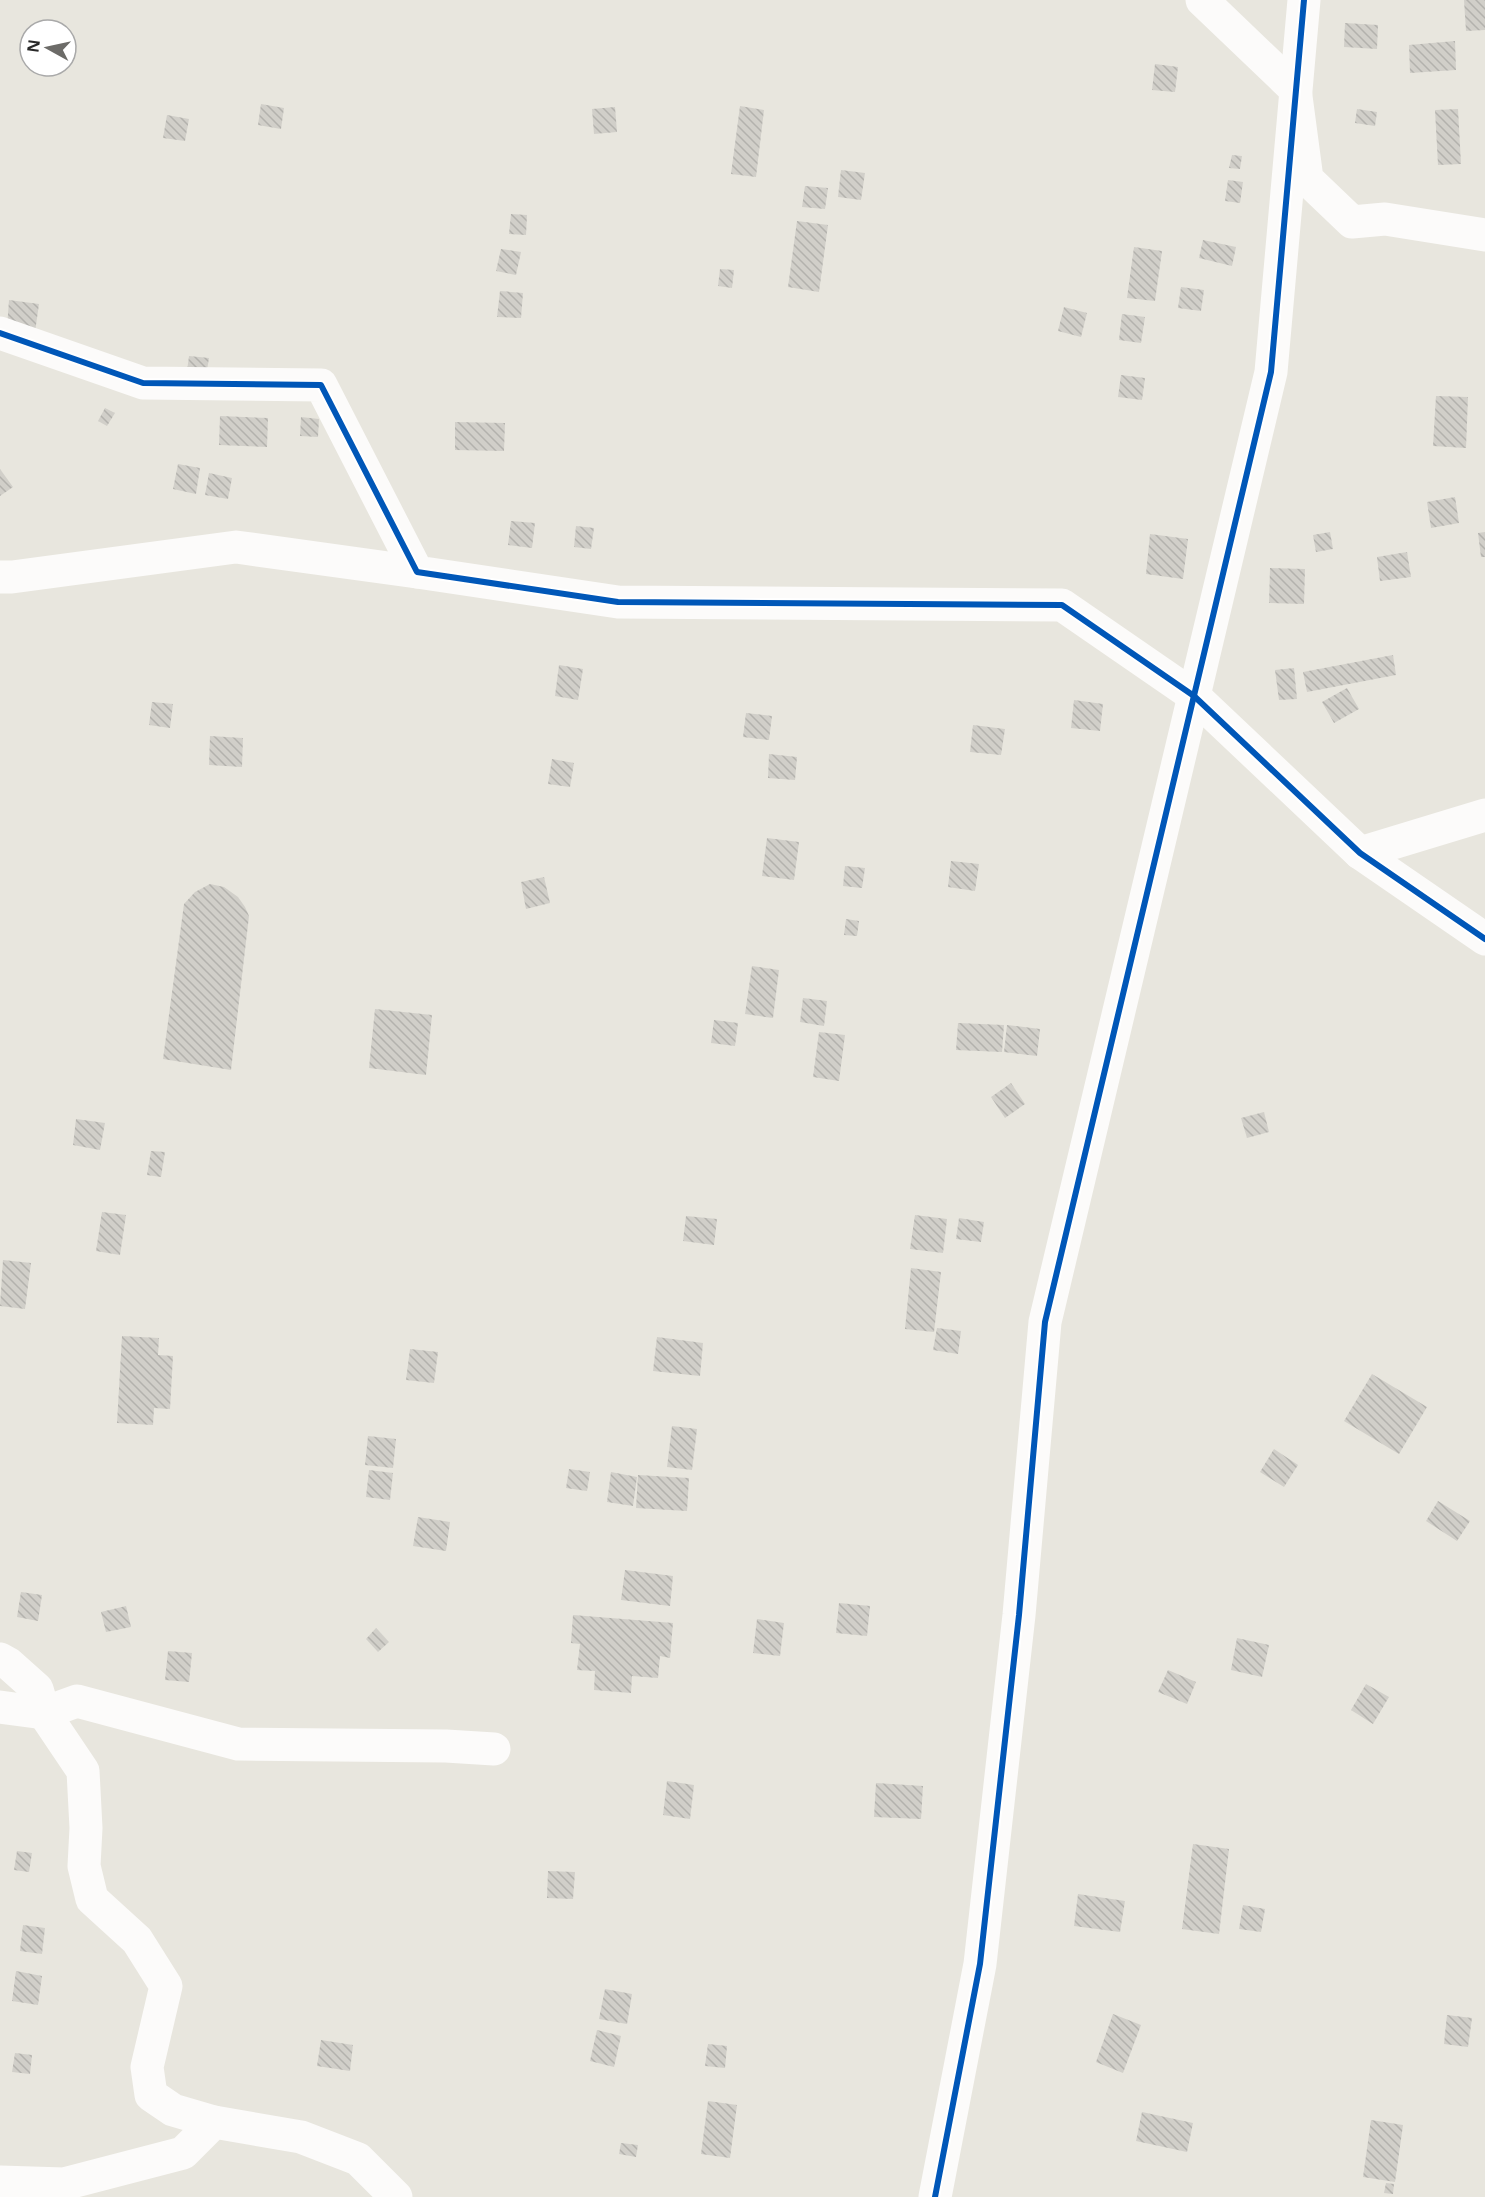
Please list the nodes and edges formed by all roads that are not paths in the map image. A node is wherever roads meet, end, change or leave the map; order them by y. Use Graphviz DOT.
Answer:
graph roads {
  1 [pos="1202,0"];
  2 [pos="1304,0"];
  3 [pos="1295,89"];
  4 [pos="1485,235"];
  5 [pos="0,333"];
  6 [pos="417,572"];
  7 [pos="0,577"];
  8 [pos="1194,696"];
  9 [pos="1485,815"];
  10 [pos="1360,853"];
  11 [pos="1485,939"];
  12 [pos="0,1659"];
  13 [pos="0,1707"];
  14 [pos="44,1713"];
  15 [pos="494,1749"];
  16 [pos="214,2122"];
  17 [pos="0,2182"];
  18 [pos="396,2197"];
  19 [pos="936,2197"];
  1 -- 3 [label="street"];
  2 -- 3 [label="street"];
  3 -- 4 [label="street"];
  3 -- 8 [label="street"];
  5 -- 6 [label="street"];
  6 -- 7 [label="street"];
  6 -- 8 [label="street"];
  8 -- 10 [label="street"];
  8 -- 19 [label="street"];
  9 -- 10 [label="street"];
  10 -- 11 [label="street"];
  12 -- 14 [label="street"];
  13 -- 14 [label="street"];
  14 -- 15 [label="street"];
  14 -- 16 [label="street"];
  16 -- 17 [label="street"];
  16 -- 18 [label="street"];
}
